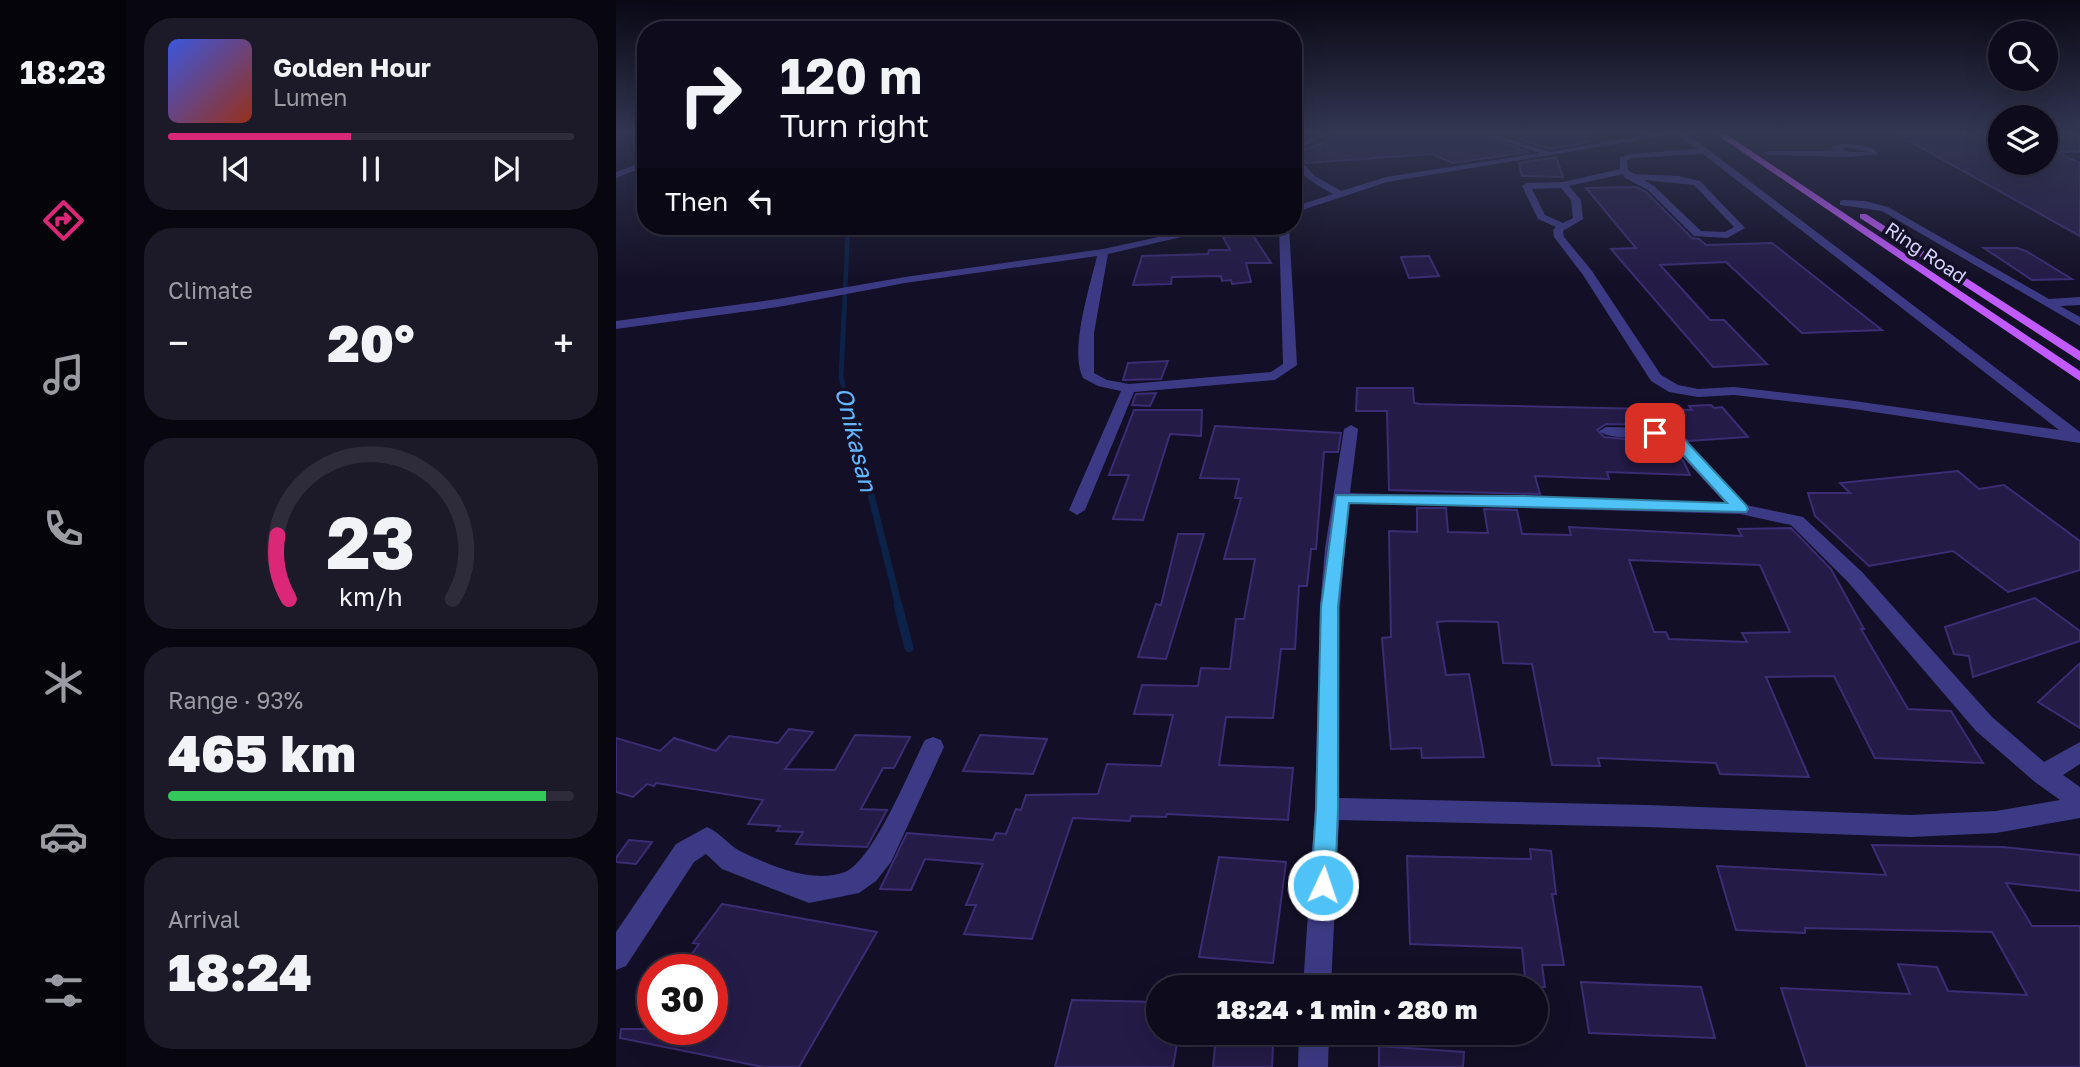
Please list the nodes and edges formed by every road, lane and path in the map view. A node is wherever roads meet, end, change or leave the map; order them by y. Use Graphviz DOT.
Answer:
graph roads {
  1 [pos="1318,182"];
  2 [pos="1380,182"];
  3 [pos="1576,182"];
  4 [pos="1641,182"];
  5 [pos="1691,182"];
  6 [pos="1744,182"];
  7 [pos="1791,182"];
  8 [pos="1812,182"];
  9 [pos="1563,184"];
  10 [pos="1339,194"];
  11 [pos="1843,203"];
  12 [pos="1302,207"];
  13 [pos="1562,226"];
  14 [pos="1156,235"];
  15 [pos="1284,235"];
  16 [pos="1103,252"];
  17 [pos="1961,254"];
  18 [pos="1922,256"];
  19 [pos="2080,301"];
  20 [pos="2046,303"];
  21 [pos="2080,322"];
  22 [pos="616,325"];
  23 [pos="2080,358"];
  24 [pos="2080,377"];
  25 [pos="1129,388"];
  26 [pos="1351,429"];
  27 [pos="1606,431"];
  28 [pos="2078,437"];
  29 [pos="1342,498"];
  30 [pos="1740,509"];
  31 [pos="1077,510"];
  32 [pos="933,747"];
  33 [pos="2080,752"];
  34 [pos="2043,775"];
  35 [pos="2080,800"];
  36 [pos="2080,807"];
  37 [pos="1327,809"];
  38 [pos="616,956"];
  39 [pos="1318,975"];
  40 [pos="1313,1045"];
  41 [pos="1312,1067"];
  1 -- 10 [label="street"];
  2 -- 10 [label="street"];
  3 -- 9 [label="street"];
  4 -- 5 [label="street"];
  6 -- 28 [label="street"];
  7 -- 24 [label="main road, Ring Road"];
  8 -- 11 [label="main road, Ring Road"];
  9 -- 13 [label="street"];
  9 -- 13 [label="street"];
  10 -- 12 [label="street"];
  11 -- 17 [label="street"];
  11 -- 18 [label="main road, Ring Road"];
  13 -- 28 [label="street"];
  14 -- 16 [label="street"];
  15 -- 25 [label="street"];
  16 -- 22 [label="street"];
  16 -- 25 [label="street"];
  17 -- 18 [label="street"];
  17 -- 20 [label="street"];
  18 -- 23 [label="main road, Ring Road"];
  19 -- 20 [label="street"];
  20 -- 21 [label="street"];
  25 -- 31 [label="street"];
  26 -- 29 [label="street"];
  27 -- 30 [label="street"];
  29 -- 30 [label="street"];
  29 -- 37 [label="street"];
  30 -- 34 [label="street"];
  32 -- 38 [label="street"];
  33 -- 34 [label="street"];
  34 -- 35 [label="street"];
  36 -- 37 [label="street"];
  37 -- 39 [label="street"];
  40 -- 41 [label="street"];
}
